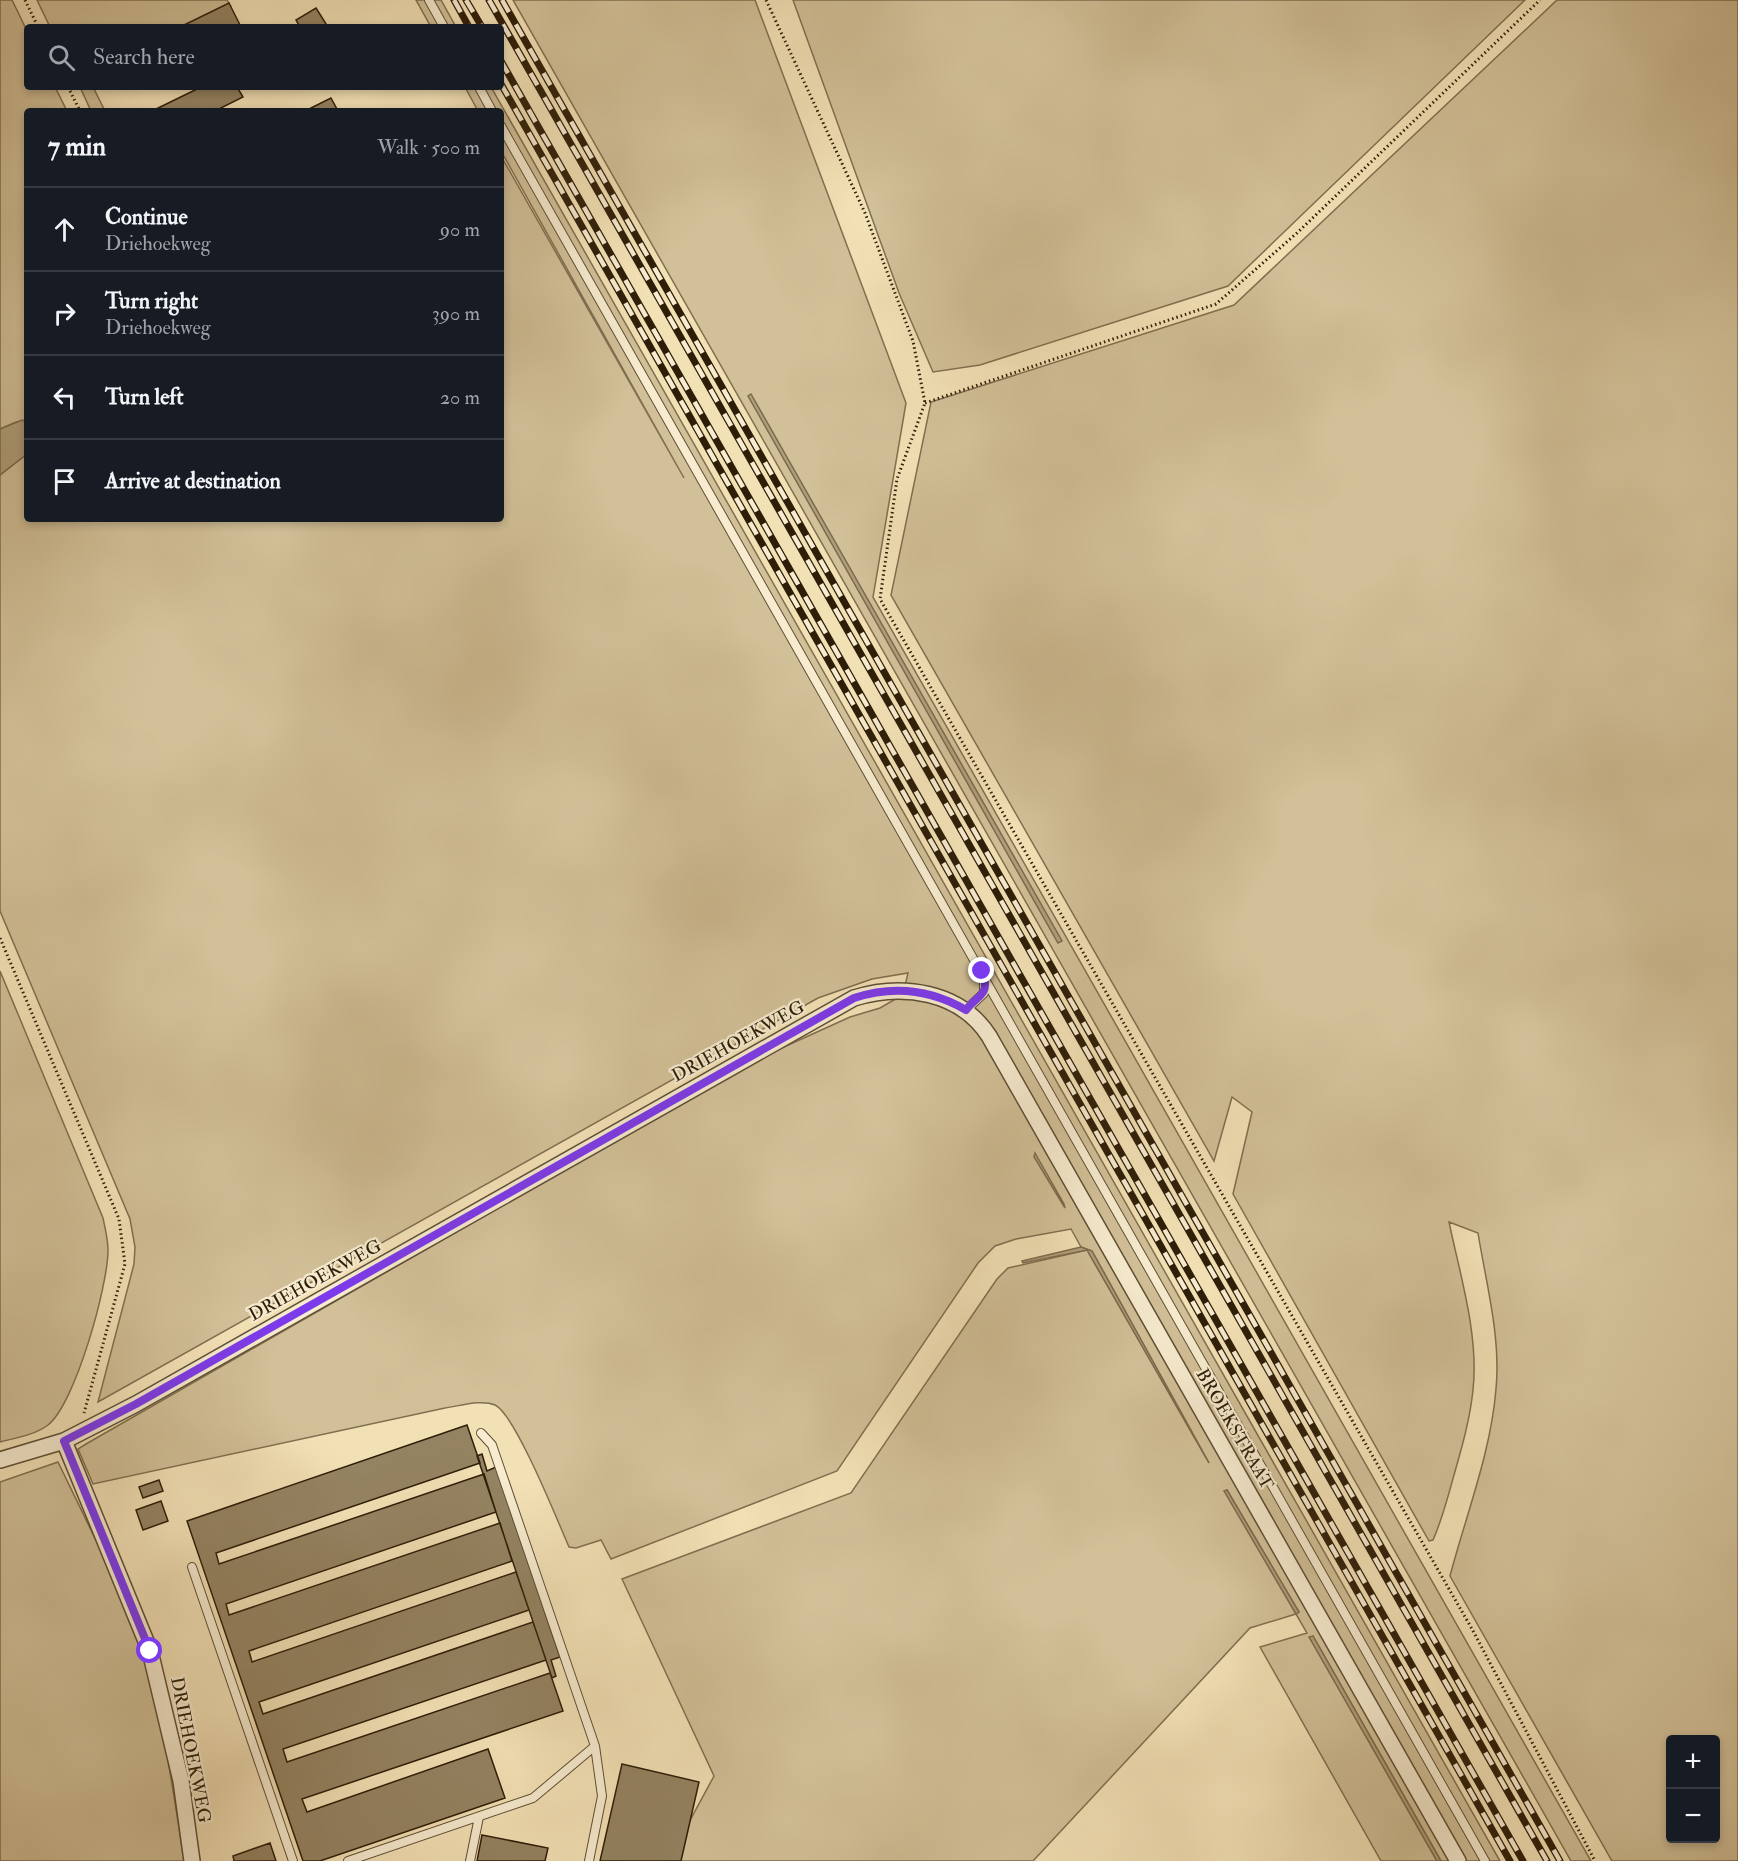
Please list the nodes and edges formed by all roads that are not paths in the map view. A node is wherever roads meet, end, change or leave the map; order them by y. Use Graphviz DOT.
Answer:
graph roads {
  1 [pos="429,0"];
  2 [pos="442,24"];
  3 [pos="481,90"];
  4 [pos="490,108"];
  5 [pos="504,131"];
  6 [pos="982,971"];
  7 [pos="971,1015"];
  8 [pos="481,1433"];
  9 [pos="64,1441"];
  10 [pos="0,1460"];
  11 [pos="192,1567"];
  12 [pos="595,1746"];
  13 [pos="479,1817"];
  14 [pos="192,1861"];
  15 [pos="293,1861"];
  16 [pos="348,1861"];
  17 [pos="470,1861"];
  18 [pos="589,1861"];
  19 [pos="1458,1861"];
  20 [pos="1485,1861"];
  1 -- 2 [label="lane"];
  3 -- 4 [label="lane"];
  5 -- 6 [label="lane"];
  6 -- 7 [label="lane"];
  6 -- 20 [label="lane"];
  7 -- 9 [label="street, DRIEHOEKWEG"];
  7 -- 19 [label="street, BROEKSTRAAT"];
  8 -- 12 [label="lane"];
  9 -- 10 [label="street"];
  9 -- 14 [label="street, DRIEHOEKWEG"];
  11 -- 15 [label="lane"];
  12 -- 13 [label="lane"];
  12 -- 18 [label="lane"];
  13 -- 16 [label="lane"];
  13 -- 17 [label="lane"];
}
